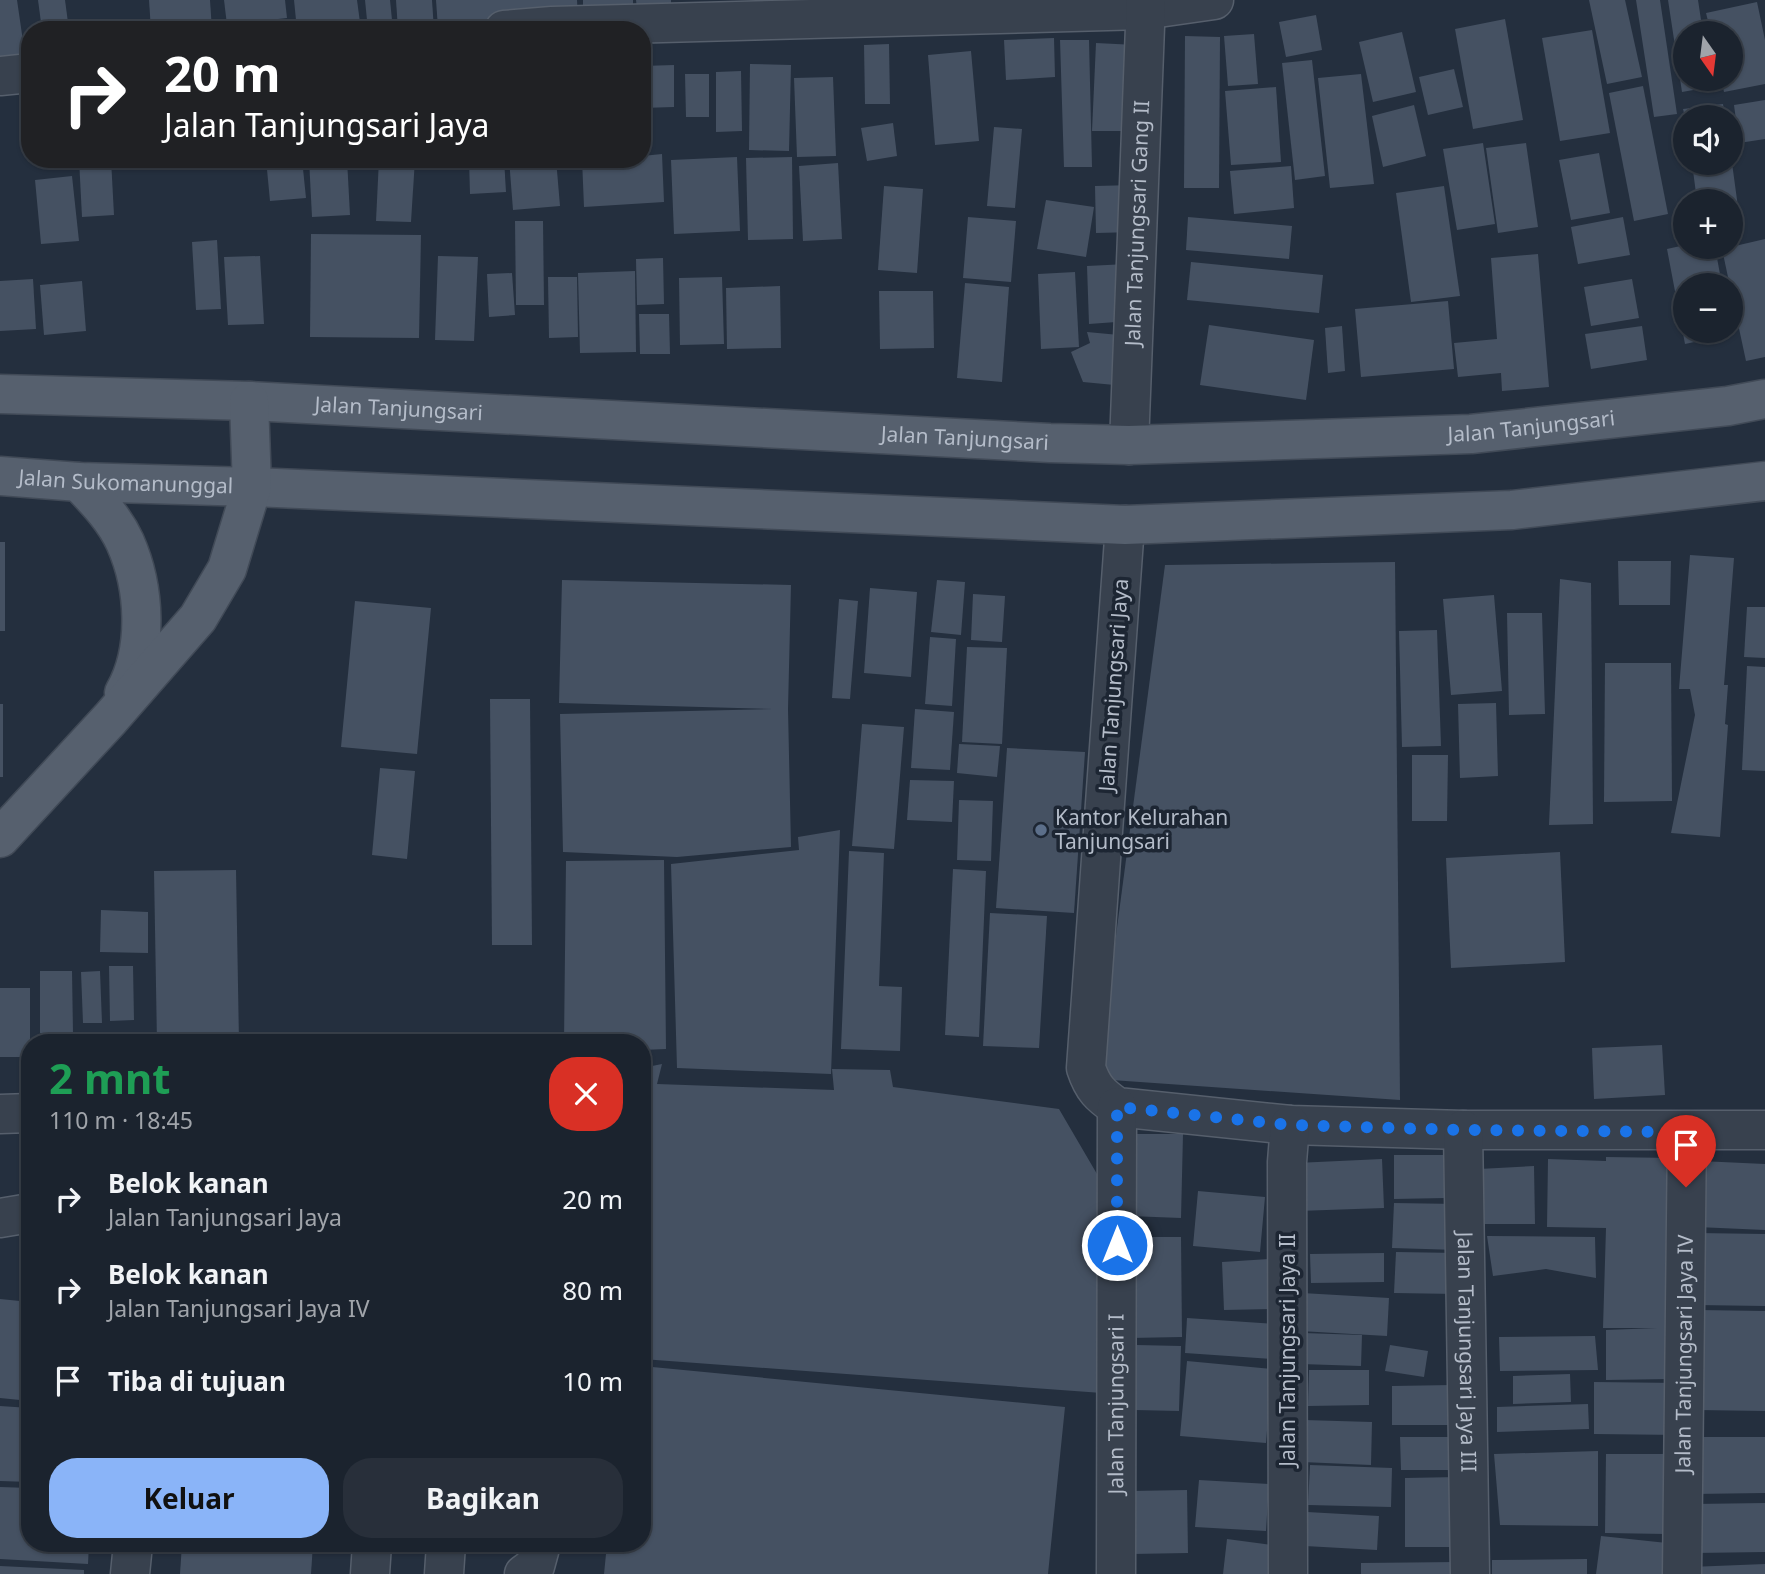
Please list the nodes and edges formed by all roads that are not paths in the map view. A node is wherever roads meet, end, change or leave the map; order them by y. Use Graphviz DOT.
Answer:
graph roads {
  1 [pos="1214,0"];
  2 [pos="1145,5"];
  3 [pos="651,22"];
  4 [pos="21,74"];
  5 [pos="0,76"];
  6 [pos="0,394"];
  7 [pos="1765,399"];
  8 [pos="249,401"];
  9 [pos="1129,445"];
  10 [pos="0,476"];
  11 [pos="1765,481"];
  12 [pos="79,482"];
  13 [pos="253,487"];
  14 [pos="1125,525"];
  15 [pos="110,719"];
  16 [pos="0,838"];
  17 [pos="1117,1107"];
  18 [pos="21,1113"];
  19 [pos="0,1114"];
  20 [pos="1290,1125"];
  21 [pos="1463,1130"];
  22 [pos="1765,1130"];
  23 [pos="1687,1132"];
  24 [pos="21,1214"];
  25 [pos="0,1218"];
  26 [pos="132,1552"];
  27 [pos="371,1552"];
  28 [pos="445,1552"];
  29 [pos="539,1552"];
  30 [pos="130,1574"];
  31 [pos="370,1574"];
  32 [pos="444,1574"];
  33 [pos="524,1574"];
  34 [pos="1116,1574"];
  35 [pos="1288,1574"];
  36 [pos="1470,1574"];
  37 [pos="1682,1574"];
  1 -- 2 [label="street"];
  2 -- 3 [label="street"];
  2 -- 9 [label="street, Jalan Tanjungsari Gang II"];
  4 -- 5 [label="street"];
  6 -- 8 [label="main road"];
  7 -- 9 [label="main road, Jalan Tanjungsari"];
  8 -- 9 [label="main road, Jalan Tanjungsari"];
  8 -- 13 [label="main road"];
  10 -- 12 [label="main road, Jalan Sukomanunggal"];
  11 -- 14 [label="main road"];
  12 -- 13 [label="main road, Jalan Sukomanunggal"];
  12 -- 15 [label="main road"];
  13 -- 14 [label="main road"];
  13 -- 15 [label="main road"];
  14 -- 17 [label="street, Jalan Tanjungsari Jaya"];
  15 -- 16 [label="main road"];
  17 -- 20 [label="street"];
  17 -- 34 [label="street, Jalan Tanjungsari I"];
  18 -- 19 [label="street"];
  20 -- 21 [label="street"];
  20 -- 35 [label="street, Jalan Tanjungsari Jaya II"];
  21 -- 23 [label="street"];
  21 -- 36 [label="street, Jalan Tanjungsari Jaya III"];
  22 -- 23 [label="street"];
  23 -- 37 [label="street, Jalan Tanjungsari Jaya IV"];
  24 -- 25 [label="street"];
  26 -- 30 [label="street"];
  27 -- 31 [label="street"];
  28 -- 32 [label="street"];
  29 -- 33 [label="street"];
}
